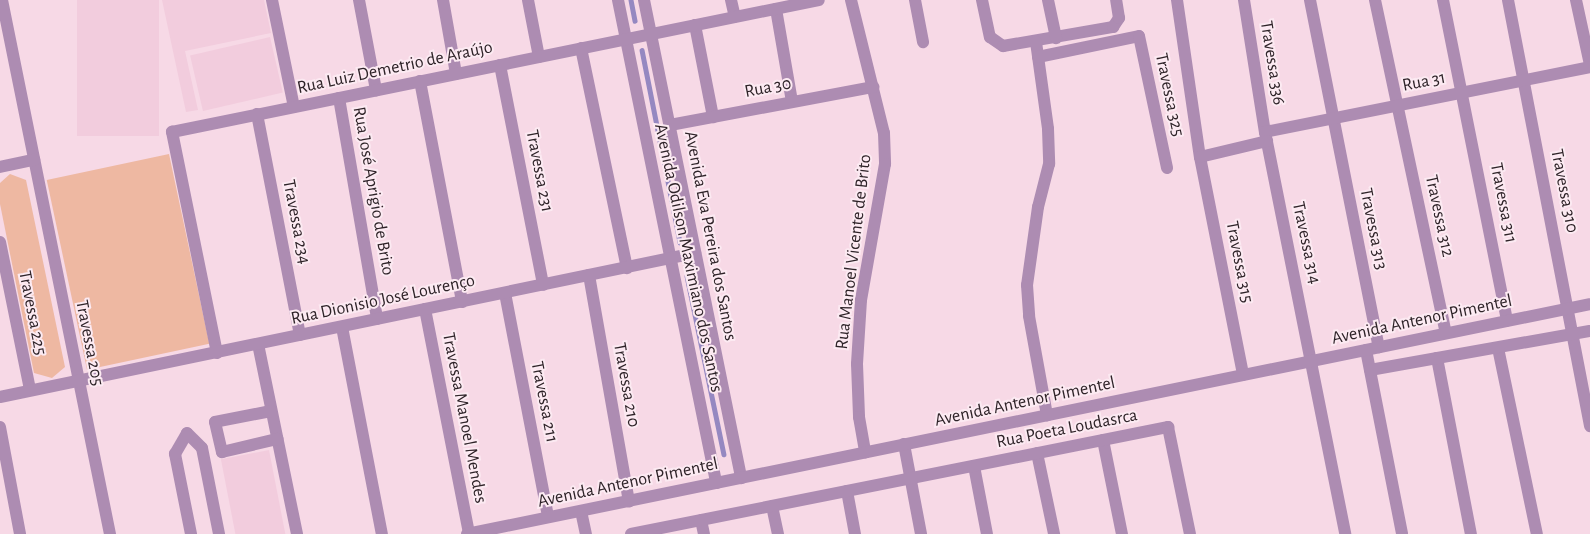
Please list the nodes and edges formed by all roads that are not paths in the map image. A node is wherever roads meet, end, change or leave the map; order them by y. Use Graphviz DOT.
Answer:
graph roads {
  1 [pos="2,0"];
  2 [pos="272,0"];
  3 [pos="359,0"];
  4 [pos="443,0"];
  5 [pos="528,0"];
  6 [pos="618,0"];
  7 [pos="644,0"];
  8 [pos="731,0"];
  9 [pos="817,0"];
  10 [pos="851,0"];
  11 [pos="915,0"];
  12 [pos="982,0"];
  13 [pos="1048,0"];
  14 [pos="1116,0"];
  15 [pos="1177,0"];
  16 [pos="1244,0"];
  17 [pos="1310,0"];
  18 [pos="1375,0"];
  19 [pos="1443,0"];
  20 [pos="1508,0"];
  21 [pos="1576,0"];
  22 [pos="776,9"];
  23 [pos="734,17"];
  24 [pos="695,25"];
  25 [pos="651,34"];
  26 [pos="1056,38"];
  27 [pos="626,40"];
  28 [pos="923,42"];
  29 [pos="1036,42"];
  30 [pos="581,48"];
  31 [pos="539,57"];
  32 [pos="1038,58"];
  33 [pos="500,65"];
  34 [pos="1590,66"];
  35 [pos="456,74"];
  36 [pos="1524,80"];
  37 [pos="420,81"];
  38 [pos="873,87"];
  39 [pos="376,90"];
  40 [pos="1463,92"];
  41 [pos="339,98"];
  42 [pos="792,102"];
  43 [pos="1398,105"];
  44 [pos="294,107"];
  45 [pos="258,114"];
  46 [pos="712,117"];
  47 [pos="1333,118"];
  48 [pos="670,125"];
  49 [pos="1266,136"];
  50 [pos="1200,156"];
  51 [pos="34,160"];
  52 [pos="1166,165"];
  53 [pos="0,167"];
  54 [pos="0,242"];
  55 [pos="695,253"];
  56 [pos="671,258"];
  57 [pos="627,268"];
  58 [pos="589,275"];
  59 [pos="543,285"];
  60 [pos="506,293"];
  61 [pos="462,302"];
  62 [pos="1590,304"];
  63 [pos="1569,308"];
  64 [pos="425,309"];
  65 [pos="377,319"];
  66 [pos="1507,321"];
  67 [pos="342,327"];
  68 [pos="1590,331"];
  69 [pos="1446,333"];
  70 [pos="300,335"];
  71 [pos="1571,335"];
  72 [pos="258,344"];
  73 [pos="1379,347"];
  74 [pos="1498,348"];
  75 [pos="1366,350"];
  76 [pos="217,353"];
  77 [pos="1437,358"];
  78 [pos="1312,361"];
  79 [pos="1370,370"];
  80 [pos="1243,375"];
  81 [pos="78,381"];
  82 [pos="30,390"];
  83 [pos="0,397"];
  84 [pos="271,411"];
  85 [pos="1047,415"];
  86 [pos="1590,426"];
  87 [pos="0,427"];
  88 [pos="277,439"];
  89 [pos="1103,440"];
  90 [pos="904,444"];
  91 [pos="865,452"];
  92 [pos="1037,453"];
  93 [pos="974,466"];
  94 [pos="741,478"];
  95 [pos="910,478"];
  96 [pos="716,483"];
  97 [pos="846,491"];
  98 [pos="629,501"];
  99 [pos="772,506"];
  100 [pos="581,511"];
  101 [pos="548,518"];
  102 [pos="701,520"];
  103 [pos="20,534"];
  104 [pos="110,534"];
  105 [pos="191,534"];
  106 [pos="220,534"];
  107 [pos="297,534"];
  108 [pos="382,534"];
  109 [pos="468,534"];
  110 [pos="586,534"];
  111 [pos="631,534"];
  112 [pos="704,534"];
  113 [pos="778,534"];
  114 [pos="855,534"];
  115 [pos="921,534"];
  116 [pos="987,534"];
  117 [pos="1054,534"];
  118 [pos="1122,534"];
  119 [pos="1190,534"];
  120 [pos="1345,534"];
  121 [pos="1402,534"];
  122 [pos="1471,534"];
  123 [pos="1537,534"];
  1 -- 51 [label="street, Travessa 205"];
  2 -- 44 [label="street"];
  3 -- 39 [label="street"];
  4 -- 35 [label="street"];
  5 -- 31 [label="street"];
  6 -- 27 [label="street"];
  7 -- 25 [label="street, Avenida Eva Pereira dos Santos"];
  8 -- 23 [label="street"];
  9 -- 22 [label="street, Rua Luiz Demetrio de Araújo"];
  10 -- 38 [label="street, Rua Manoel Vicente de Brito"];
  11 -- 28 [label="street"];
  12 -- 29 [label="street"];
  13 -- 26 [label="street"];
  14 -- 26 [label="street"];
  15 -- 50 [label="street, Travessa 315"];
  16 -- 49 [label="street, Travessa 336"];
  17 -- 47 [label="street, Travessa 313"];
  18 -- 43 [label="street, Travessa 312"];
  19 -- 40 [label="street, Travessa 311"];
  20 -- 36 [label="street, Travessa 310"];
  21 -- 34 [label="street"];
  22 -- 23 [label="street, Rua Luiz Demetrio de Araújo"];
  22 -- 42 [label="street"];
  23 -- 24 [label="street, Rua Luiz Demetrio de Araújo"];
  24 -- 25 [label="street, Rua Luiz Demetrio de Araújo"];
  24 -- 46 [label="street"];
  25 -- 27 [label="street, Rua Luiz Demetrio de Araújo"];
  25 -- 48 [label="street, Avenida Eva Pereira dos Santos"];
  26 -- 29 [label="street"];
  27 -- 30 [label="street, Rua Luiz Demetrio de Araújo"];
  27 -- 56 [label="street, Avenida Odilson Maximiano dos Santos"];
  29 -- 32 [label="street"];
  30 -- 31 [label="street, Rua Luiz Demetrio de Araújo"];
  30 -- 57 [label="street"];
  31 -- 33 [label="street, Rua Luiz Demetrio de Araújo"];
  32 -- 52 [label="street, Travessa 325"];
  32 -- 85 [label="street"];
  33 -- 35 [label="street, Rua Luiz Demetrio de Araújo"];
  33 -- 59 [label="street, Travessa 231"];
  34 -- 36 [label="street, Rua 31"];
  35 -- 37 [label="street, Rua Luiz Demetrio de Araújo"];
  36 -- 40 [label="street, Rua 31"];
  36 -- 63 [label="street, Travessa 310"];
  37 -- 39 [label="street, Rua Luiz Demetrio de Araújo"];
  37 -- 61 [label="street"];
  38 -- 42 [label="street, Rua 30"];
  38 -- 91 [label="street, Rua Manoel Vicente de Brito"];
  39 -- 41 [label="street, Rua Luiz Demetrio de Araújo"];
  40 -- 43 [label="street, Rua 31"];
  40 -- 66 [label="street, Travessa 311"];
  41 -- 44 [label="street, Rua Luiz Demetrio de Araújo"];
  41 -- 65 [label="street, Rua José Aprigio de Brito"];
  42 -- 46 [label="street, Rua 30"];
  43 -- 47 [label="street, Rua 31"];
  43 -- 69 [label="street, Travessa 312"];
  44 -- 45 [label="street, Rua Luiz Demetrio de Araújo"];
  45 -- 70 [label="street, Travessa 234"];
  45 -- 76 [label="street, Rua Luiz Demetrio de Araújo"];
  46 -- 48 [label="street, Rua 30"];
  47 -- 49 [label="street, Rua 31"];
  47 -- 73 [label="street, Travessa 313"];
  48 -- 55 [label="street, Avenida Eva Pereira dos Santos"];
  49 -- 50 [label="street, Rua 31"];
  49 -- 78 [label="street, Travessa 314"];
  50 -- 80 [label="street, Travessa 315"];
  51 -- 53 [label="street"];
  51 -- 81 [label="street, Travessa 205"];
  54 -- 82 [label="street, Travessa 225"];
  55 -- 56 [label="street, Rua Dionisio José Lourenço"];
  55 -- 94 [label="street, Avenida Eva Pereira dos Santos"];
  56 -- 57 [label="street, Rua Dionisio José Lourenço"];
  56 -- 96 [label="street, Avenida Odilson Maximiano dos Santos"];
  57 -- 58 [label="street, Rua Dionisio José Lourenço"];
  58 -- 59 [label="street, Rua Dionisio José Lourenço"];
  58 -- 98 [label="street, Travessa 210"];
  59 -- 60 [label="street, Rua Dionisio José Lourenço"];
  60 -- 61 [label="street, Rua Dionisio José Lourenço"];
  60 -- 101 [label="street, Travessa 211"];
  61 -- 64 [label="street, Rua Dionisio José Lourenço"];
  62 -- 63 [label="street, Avenida Antenor Pimentel"];
  63 -- 66 [label="street, Avenida Antenor Pimentel"];
  63 -- 71 [label="street, Travessa 310"];
  64 -- 65 [label="street, Rua Dionisio José Lourenço"];
  64 -- 109 [label="street, Travessa Manoel Mendes"];
  65 -- 67 [label="street, Rua Dionisio José Lourenço"];
  66 -- 69 [label="street, Avenida Antenor Pimentel"];
  67 -- 70 [label="street, Rua Dionisio José Lourenço"];
  67 -- 108 [label="street"];
  68 -- 71 [label="street"];
  69 -- 73 [label="street, Avenida Antenor Pimentel"];
  70 -- 72 [label="street, Rua Dionisio José Lourenço"];
  71 -- 74 [label="street"];
  71 -- 86 [label="street, Travessa 310"];
  72 -- 76 [label="street, Rua Dionisio José Lourenço"];
  72 -- 84 [label="street"];
  73 -- 75 [label="street, Avenida Antenor Pimentel"];
  74 -- 77 [label="street"];
  74 -- 123 [label="street"];
  75 -- 78 [label="street, Avenida Antenor Pimentel"];
  75 -- 79 [label="street"];
  76 -- 81 [label="street, Rua Dionisio José Lourenço"];
  77 -- 79 [label="street"];
  77 -- 122 [label="street"];
  78 -- 80 [label="street, Avenida Antenor Pimentel"];
  78 -- 120 [label="street, Travessa 314"];
  79 -- 121 [label="street"];
  80 -- 85 [label="street, Avenida Antenor Pimentel"];
  81 -- 82 [label="street, Rua Dionisio José Lourenço"];
  81 -- 104 [label="street, Travessa 205"];
  82 -- 83 [label="street, Rua Dionisio José Lourenço"];
  84 -- 88 [label="street"];
  84 -- 88 [label="street"];
  85 -- 90 [label="street, Avenida Antenor Pimentel"];
  87 -- 103 [label="street"];
  88 -- 107 [label="street"];
  89 -- 92 [label="street, Rua Poeta Loudasrca"];
  89 -- 118 [label="street"];
  89 -- 119 [label="street, Rua Poeta Loudasrca"];
  90 -- 91 [label="street, Avenida Antenor Pimentel"];
  90 -- 95 [label="street"];
  91 -- 94 [label="street, Avenida Antenor Pimentel"];
  92 -- 93 [label="street, Rua Poeta Loudasrca"];
  92 -- 117 [label="street"];
  93 -- 95 [label="street, Rua Poeta Loudasrca"];
  93 -- 116 [label="street"];
  94 -- 96 [label="street, Avenida Antenor Pimentel"];
  95 -- 97 [label="street, Rua Poeta Loudasrca"];
  95 -- 115 [label="street"];
  96 -- 98 [label="street, Avenida Antenor Pimentel"];
  97 -- 99 [label="street, Rua Poeta Loudasrca"];
  97 -- 114 [label="street"];
  98 -- 100 [label="street, Avenida Antenor Pimentel"];
  99 -- 102 [label="street, Rua Poeta Loudasrca"];
  99 -- 113 [label="street"];
  100 -- 101 [label="street, Avenida Antenor Pimentel"];
  100 -- 110 [label="street"];
  101 -- 109 [label="street, Avenida Antenor Pimentel"];
  102 -- 111 [label="street, Rua Poeta Loudasrca"];
  102 -- 112 [label="street"];
  105 -- 106 [label="street"];
}
